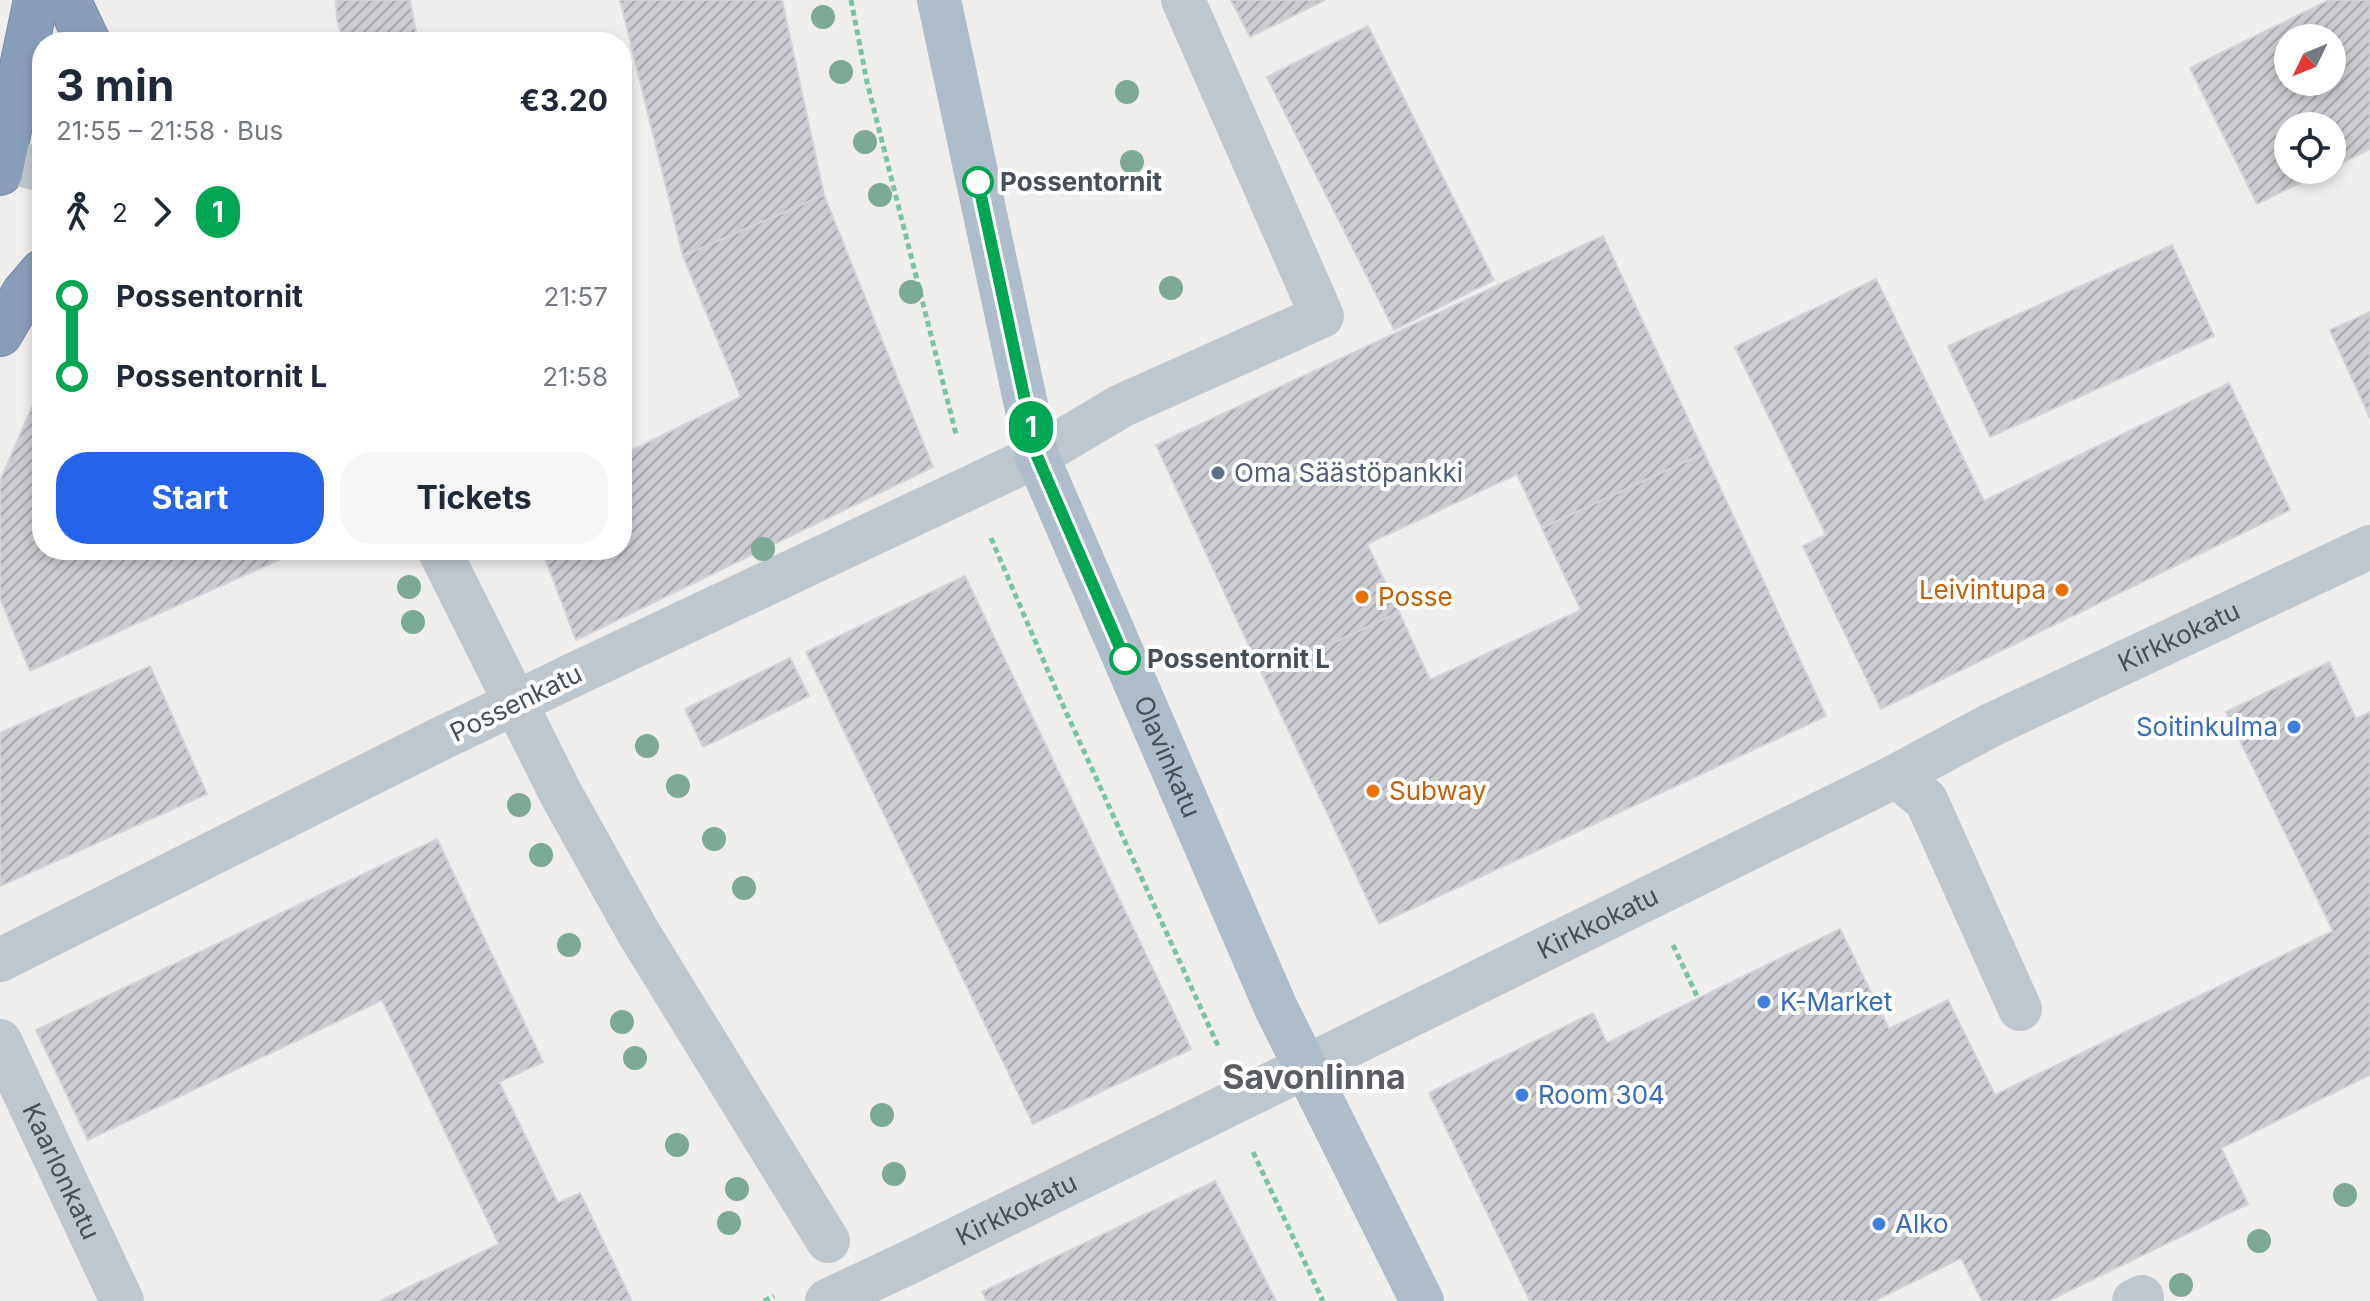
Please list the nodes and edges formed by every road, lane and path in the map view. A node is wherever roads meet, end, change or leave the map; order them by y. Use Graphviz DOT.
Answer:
graph roads {
  1 [pos="36,0"];
  2 [pos="68,0"];
  3 [pos="851,0"];
  4 [pos="939,0"];
  5 [pos="1183,0"];
  6 [pos="83,32"];
  7 [pos="11,165"];
  8 [pos="32,284"];
  9 [pos="0,334"];
  10 [pos="1037,456"];
  11 [pos="969,486"];
  12 [pos="2370,547"];
  13 [pos="444,560"];
  14 [pos="1896,776"];
  15 [pos="1669,938"];
  16 [pos="0,960"];
  17 [pos="1698,998"];
  18 [pos="2020,1009"];
  19 [pos="0,1041"];
  20 [pos="1307,1066"];
  21 [pos="1239,1100"];
  22 [pos="828,1241"];
  23 [pos="122,1301"];
  24 [pos="827,1301"];
  25 [pos="1323,1301"];
  26 [pos="1422,1301"];
  1 -- 7 [label="highway"];
  2 -- 6 [label="highway"];
  3 -- 11 [label="path"];
  4 -- 10 [label="main road, Olavinkatu"];
  5 -- 10 [label="street, Possenkatu"];
  8 -- 9 [label="highway"];
  10 -- 11 [label="street, Possenkatu"];
  10 -- 20 [label="main road, Olavinkatu"];
  11 -- 16 [label="street, Possenkatu, bridge"];
  11 -- 21 [label="path"];
  12 -- 14 [label="street, Kirkkokatu"];
  13 -- 22 [label="street"];
  14 -- 18 [label="street"];
  14 -- 20 [label="street, Kirkkokatu"];
  15 -- 17 [label="path"];
  19 -- 23 [label="street, Kaarlonkatu"];
  20 -- 21 [label="street, Kirkkokatu"];
  20 -- 26 [label="main road, Olavinkatu"];
  21 -- 24 [label="street, Kirkkokatu, bridge"];
  21 -- 25 [label="path"];
}
